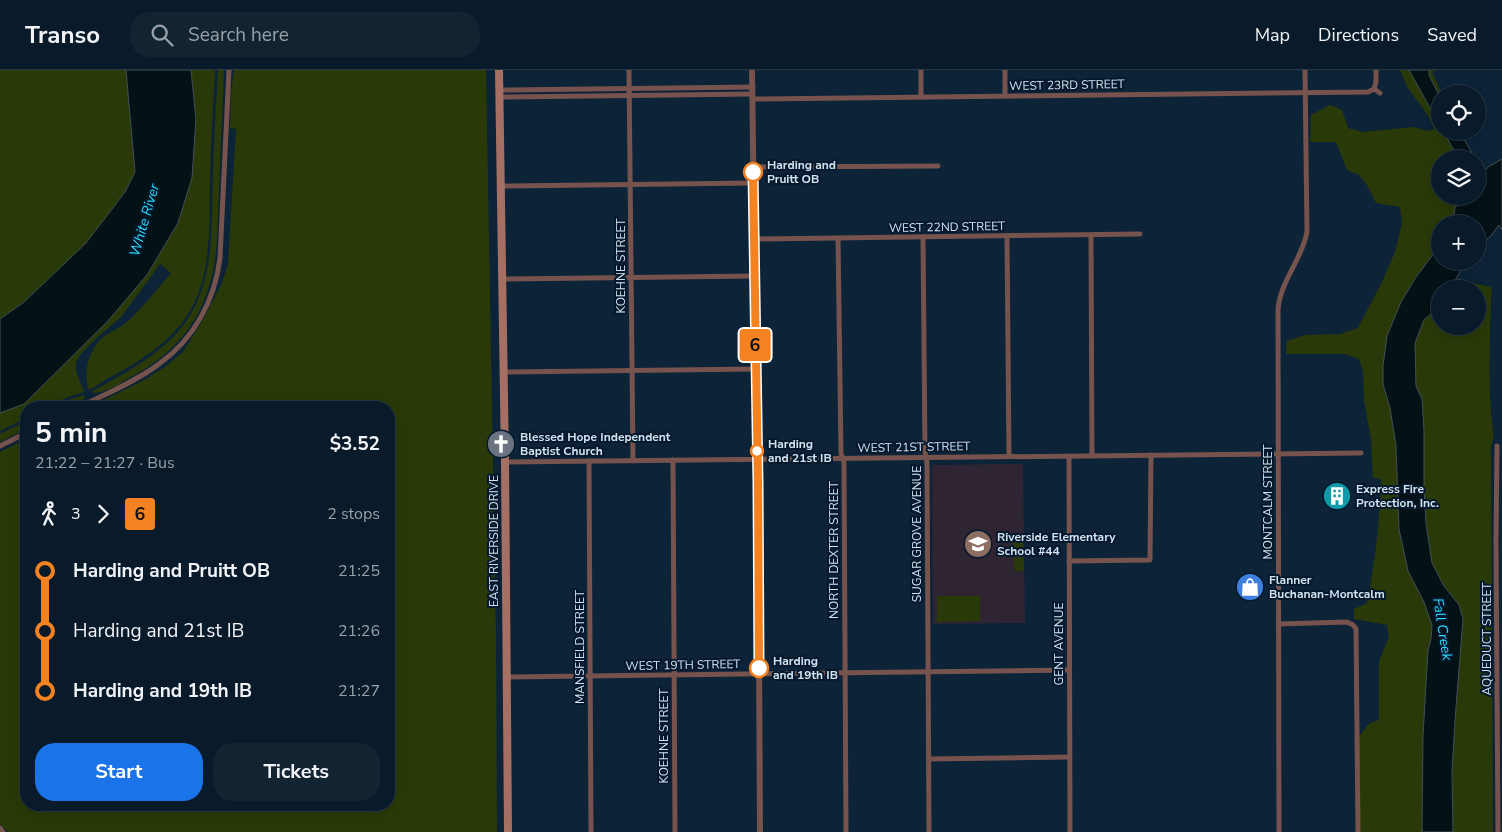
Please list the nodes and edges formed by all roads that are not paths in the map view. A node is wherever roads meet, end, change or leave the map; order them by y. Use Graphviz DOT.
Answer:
graph roads {
  1 [pos="229,70"];
  2 [pos="499,70"];
  3 [pos="629,70"];
  4 [pos="752,70"];
  5 [pos="921,70"];
  6 [pos="1005,70"];
  7 [pos="1305,70"];
  8 [pos="1376,70"];
  9 [pos="629,88"];
  10 [pos="1374,89"];
  11 [pos="1305,92"];
  12 [pos="753,93"];
  13 [pos="1380,93"];
  14 [pos="500,94"];
  15 [pos="629,96"];
  16 [pos="1005,96"];
  17 [pos="921,97"];
  18 [pos="938,166"];
  19 [pos="753,167"];
  20 [pos="753,183"];
  21 [pos="630,185"];
  22 [pos="501,186"];
  23 [pos="1140,234"];
  24 [pos="1091,235"];
  25 [pos="1007,236"];
  26 [pos="922,237"];
  27 [pos="838,238"];
  28 [pos="754,239"];
  29 [pos="754,276"];
  30 [pos="631,277"];
  31 [pos="502,279"];
  32 [pos="755,369"];
  33 [pos="632,370"];
  34 [pos="503,372"];
  35 [pos="92,401"];
  36 [pos="20,436"];
  37 [pos="0,446"];
  38 [pos="1497,446"];
  39 [pos="1361,453"];
  40 [pos="1278,454"];
  41 [pos="1151,455"];
  42 [pos="1008,456"];
  43 [pos="1068,456"];
  44 [pos="1092,456"];
  45 [pos="926,457"];
  46 [pos="843,458"];
  47 [pos="757,459"];
  48 [pos="673,460"];
  49 [pos="589,461"];
  50 [pos="633,461"];
  51 [pos="505,462"];
  52 [pos="1070,561"];
  53 [pos="1278,624"];
  54 [pos="1069,670"];
  55 [pos="928,672"];
  56 [pos="845,673"];
  57 [pos="759,674"];
  58 [pos="674,675"];
  59 [pos="590,676"];
  60 [pos="506,677"];
  61 [pos="1070,757"];
  62 [pos="929,759"];
  63 [pos="0,828"];
  64 [pos="3,832"];
  65 [pos="508,832"];
  66 [pos="592,832"];
  67 [pos="675,832"];
  68 [pos="760,832"];
  69 [pos="846,832"];
  70 [pos="929,832"];
  71 [pos="1070,832"];
  72 [pos="1279,832"];
  73 [pos="1358,832"];
  74 [pos="1498,832"];
  1 -- 35 [label="street"];
  2 -- 14 [label="main road, EAST RIVERSIDE DRIVE"];
  3 -- 9 [label="street, KOEHNE STREET"];
  4 -- 12 [label="street"];
  5 -- 17 [label="street"];
  6 -- 16 [label="street"];
  7 -- 11 [label="street"];
  8 -- 10 [label="street"];
  9 -- 12 [label="street, WEST 23RD STREET"];
  9 -- 14 [label="street, WEST 23RD STREET"];
  9 -- 15 [label="street, KOEHNE STREET"];
  10 -- 11 [label="street, WEST 23RD STREET"];
  10 -- 13 [label="street"];
  11 -- 16 [label="street, WEST 23RD STREET"];
  11 -- 40 [label="street, MONTCALM STREET"];
  12 -- 15 [label="street, WEST 23RD STREET"];
  12 -- 17 [label="street, WEST 23RD STREET"];
  12 -- 19 [label="street"];
  14 -- 15 [label="street, WEST 23RD STREET"];
  14 -- 22 [label="main road, EAST RIVERSIDE DRIVE"];
  15 -- 21 [label="street, KOEHNE STREET"];
  16 -- 17 [label="street, WEST 23RD STREET"];
  18 -- 19 [label="street"];
  19 -- 20 [label="street"];
  20 -- 21 [label="street"];
  20 -- 28 [label="street"];
  21 -- 22 [label="street"];
  21 -- 30 [label="street, KOEHNE STREET"];
  22 -- 31 [label="main road, EAST RIVERSIDE DRIVE"];
  23 -- 24 [label="street, WEST 22ND STREET"];
  24 -- 25 [label="street, WEST 22ND STREET"];
  24 -- 44 [label="street"];
  25 -- 26 [label="street, WEST 22ND STREET"];
  25 -- 42 [label="street"];
  26 -- 27 [label="street, WEST 22ND STREET"];
  26 -- 45 [label="street, SUGAR GROVE AVENUE"];
  27 -- 28 [label="street, WEST 22ND STREET"];
  27 -- 46 [label="street, NORTH DEXTER STREET"];
  28 -- 29 [label="street"];
  29 -- 30 [label="street"];
  29 -- 32 [label="street"];
  30 -- 31 [label="street"];
  30 -- 33 [label="street, KOEHNE STREET"];
  31 -- 34 [label="main road, EAST RIVERSIDE DRIVE"];
  32 -- 33 [label="street"];
  32 -- 47 [label="street"];
  33 -- 34 [label="street"];
  33 -- 50 [label="street, KOEHNE STREET"];
  34 -- 51 [label="main road, EAST RIVERSIDE DRIVE"];
  36 -- 37 [label="street"];
  38 -- 74 [label="street, AQUEDUCT STREET"];
  39 -- 40 [label="street, WEST 21ST STREET"];
  40 -- 41 [label="street, WEST 21ST STREET"];
  40 -- 53 [label="street, MONTCALM STREET"];
  41 -- 44 [label="street, WEST 21ST STREET"];
  41 -- 52 [label="street"];
  42 -- 43 [label="street, WEST 21ST STREET"];
  42 -- 45 [label="street, WEST 21ST STREET"];
  43 -- 44 [label="street, WEST 21ST STREET"];
  43 -- 52 [label="street, GENT AVENUE"];
  45 -- 46 [label="street, WEST 21ST STREET"];
  45 -- 55 [label="street, SUGAR GROVE AVENUE"];
  46 -- 47 [label="street, WEST 21ST STREET"];
  46 -- 56 [label="street, NORTH DEXTER STREET"];
  47 -- 48 [label="street, WEST 21ST STREET"];
  47 -- 57 [label="street"];
  48 -- 50 [label="street, WEST 21ST STREET"];
  48 -- 58 [label="street, KOEHNE STREET"];
  49 -- 50 [label="street, WEST 21ST STREET"];
  49 -- 51 [label="street, WEST 21ST STREET"];
  49 -- 59 [label="street, MANSFIELD STREET"];
  51 -- 60 [label="main road, EAST RIVERSIDE DRIVE"];
  52 -- 54 [label="street, GENT AVENUE"];
  53 -- 72 [label="street, MONTCALM STREET"];
  53 -- 73 [label="street"];
  54 -- 55 [label="street, WEST 19TH STREET"];
  54 -- 61 [label="street, GENT AVENUE"];
  55 -- 56 [label="street, WEST 19TH STREET"];
  55 -- 62 [label="street, SUGAR GROVE AVENUE"];
  56 -- 57 [label="street, WEST 19TH STREET"];
  56 -- 69 [label="street, NORTH DEXTER STREET"];
  57 -- 58 [label="street, WEST 19TH STREET"];
  57 -- 68 [label="street"];
  58 -- 59 [label="street, WEST 19TH STREET"];
  58 -- 67 [label="street, KOEHNE STREET"];
  59 -- 60 [label="street, WEST 19TH STREET"];
  59 -- 66 [label="street, MANSFIELD STREET"];
  60 -- 65 [label="main road, EAST RIVERSIDE DRIVE"];
  61 -- 62 [label="street"];
  61 -- 71 [label="street, GENT AVENUE"];
  62 -- 70 [label="street, SUGAR GROVE AVENUE"];
  63 -- 64 [label="street"];
}
